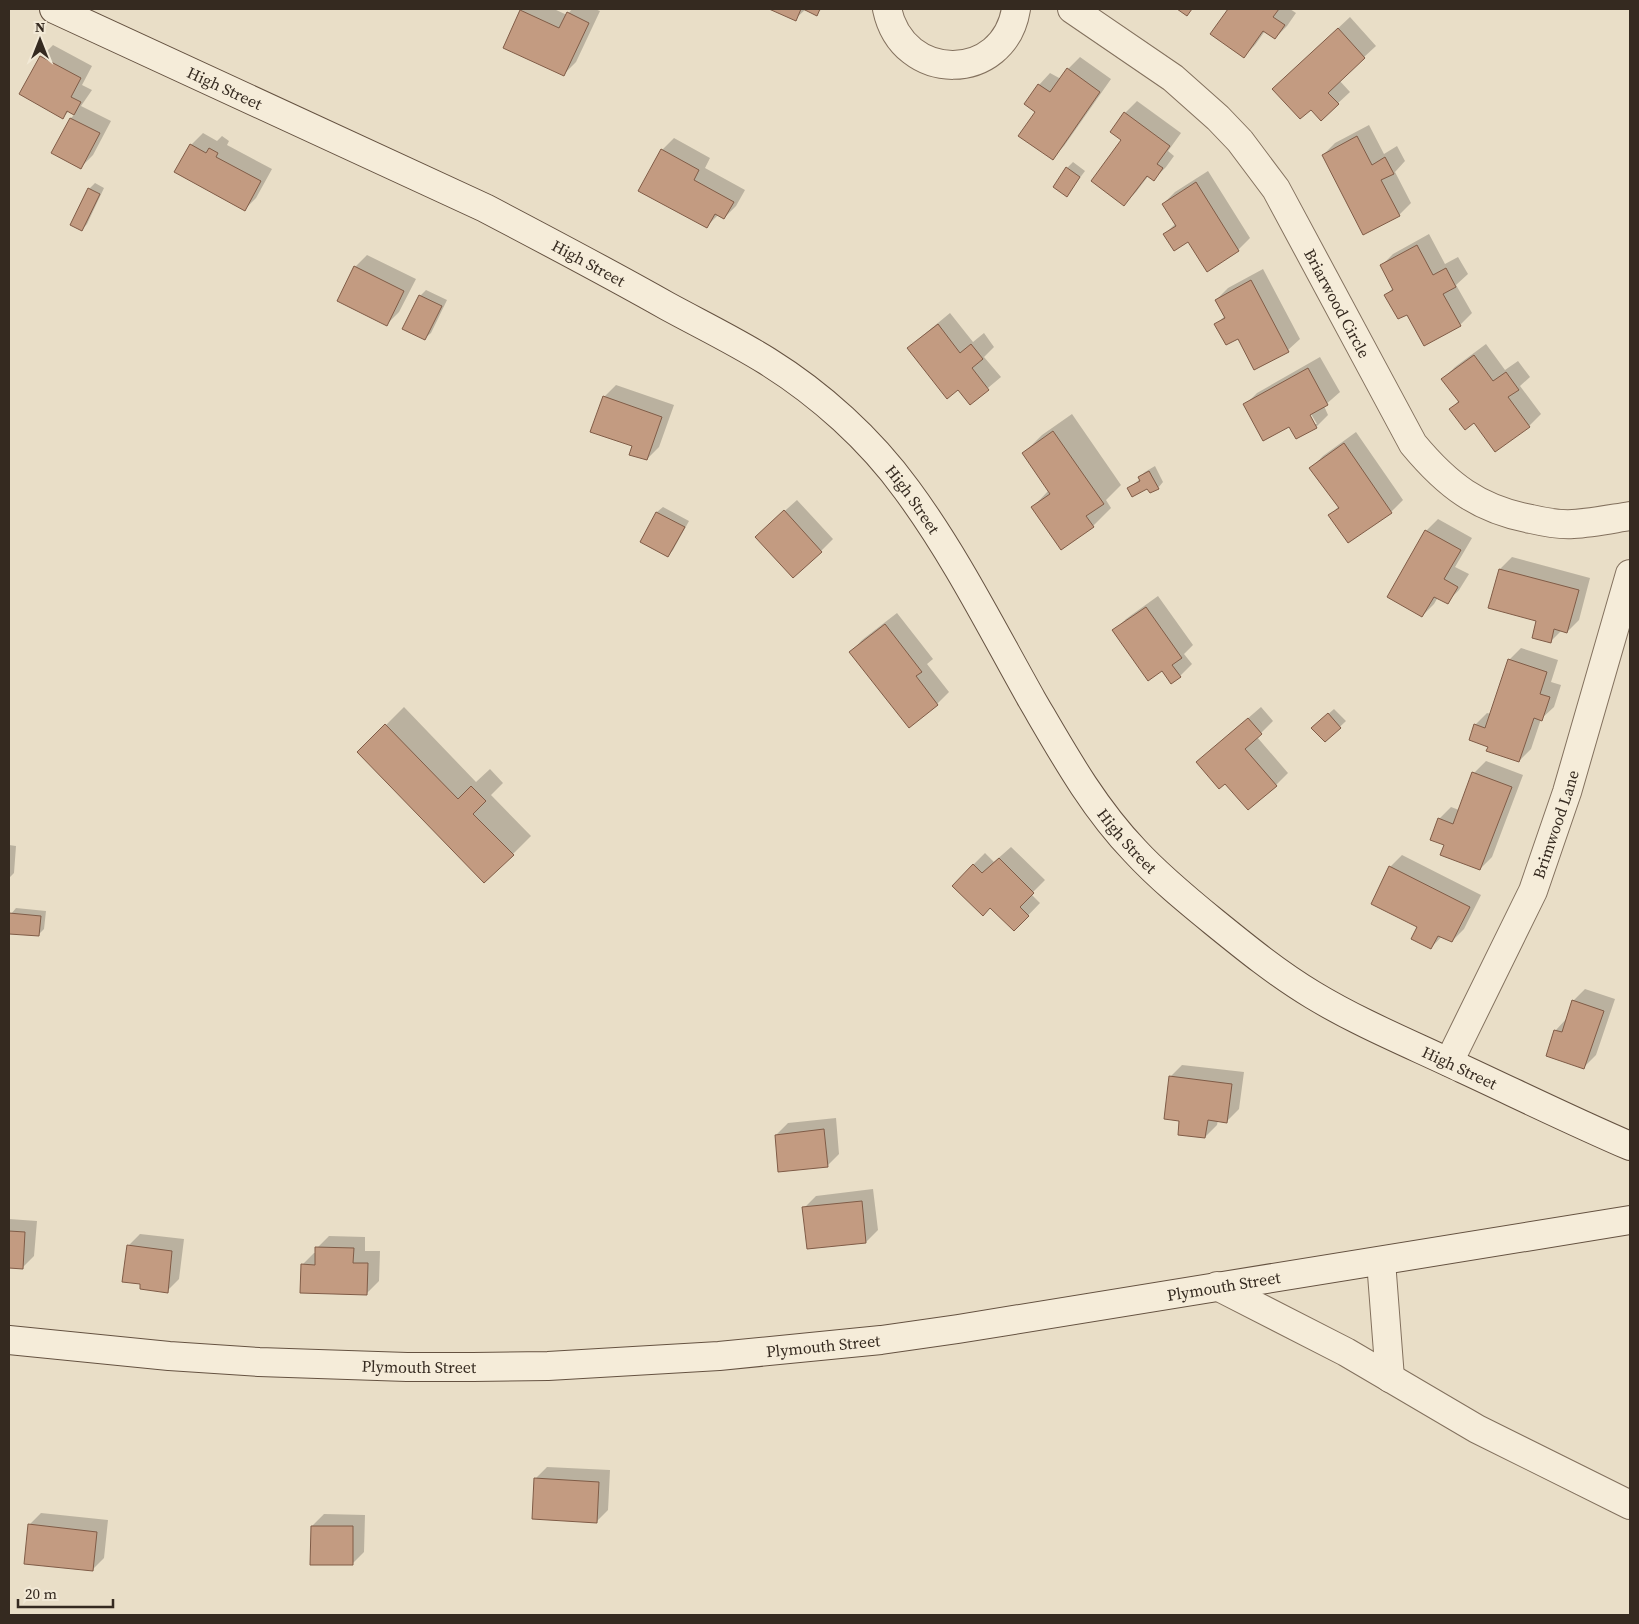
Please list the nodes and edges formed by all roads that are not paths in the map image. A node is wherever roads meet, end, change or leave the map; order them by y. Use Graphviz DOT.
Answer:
graph roads {
  1 [pos="54,9"];
  2 [pos="887,9"];
  3 [pos="1016,9"];
  4 [pos="1072,9"];
  5 [pos="1630,516"];
  6 [pos="1630,574"];
  7 [pos="1449,1062"];
  8 [pos="1630,1146"];
  9 [pos="1630,1220"];
  10 [pos="1381,1262"];
  11 [pos="1217,1286"];
  12 [pos="9,1340"];
  13 [pos="1390,1378"];
  14 [pos="1630,1505"];
  1 -- 7 [label="street, High Street"];
  2 -- 3 [label="street"];
  4 -- 5 [label="street, Briarwood Circle"];
  6 -- 7 [label="street, Brimwood Lane"];
  7 -- 8 [label="street, High Street"];
  9 -- 10 [label="street, Plymouth Street"];
  10 -- 11 [label="street, Plymouth Street"];
  10 -- 13 [label="street"];
  11 -- 12 [label="street, Plymouth Street"];
  11 -- 13 [label="street"];
  13 -- 14 [label="street"];
}
